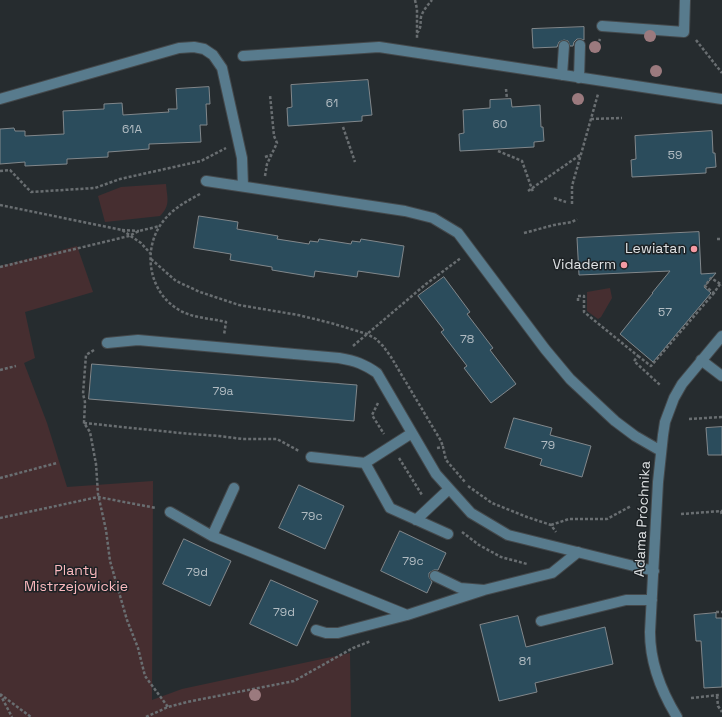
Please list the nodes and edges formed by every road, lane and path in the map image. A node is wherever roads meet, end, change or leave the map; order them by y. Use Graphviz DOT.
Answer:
graph roads {
  1 [pos="415,0"];
  2 [pos="432,0"];
  3 [pos="685,0"];
  4 [pos="602,26"];
  5 [pos="417,33"];
  6 [pos="694,36"];
  7 [pos="580,45"];
  8 [pos="564,46"];
  9 [pos="418,52"];
  10 [pos="243,56"];
  11 [pos="722,73"];
  12 [pos="562,75"];
  13 [pos="579,78"];
  14 [pos="506,89"];
  15 [pos="270,95"];
  16 [pos="597,96"];
  17 [pos="0,99"];
  18 [pos="507,99"];
  19 [pos="722,99"];
  20 [pos="591,118"];
  21 [pos="622,118"];
  22 [pos="343,127"];
  23 [pos="239,141"];
  24 [pos="498,151"];
  25 [pos="272,154"];
  26 [pos="580,155"];
  27 [pos="265,157"];
  28 [pos="355,162"];
  29 [pos="0,170"];
  30 [pos="265,179"];
  31 [pos="206,181"];
  32 [pos="243,186"];
  33 [pos="528,191"];
  34 [pos="533,191"];
  35 [pos="554,198"];
  36 [pos="566,202"];
  37 [pos="572,204"];
  38 [pos="0,205"];
  39 [pos="577,219"];
  40 [pos="160,226"];
  41 [pos="122,230"];
  42 [pos="139,231"];
  43 [pos="524,234"];
  44 [pos="129,236"];
  45 [pos="718,239"];
  46 [pos="722,239"];
  47 [pos="150,254"];
  48 [pos="461,258"];
  49 [pos="150,259"];
  50 [pos="0,267"];
  51 [pos="721,285"];
  52 [pos="714,293"];
  53 [pos="578,298"];
  54 [pos="222,321"];
  55 [pos="367,334"];
  56 [pos="722,336"];
  57 [pos="107,343"];
  58 [pos="353,346"];
  59 [pos="638,356"];
  60 [pos="701,360"];
  61 [pos="16,366"];
  62 [pos="0,370"];
  63 [pos="722,376"];
  64 [pos="660,384"];
  65 [pos="722,418"];
  66 [pos="689,419"];
  67 [pos="84,422"];
  68 [pos="412,433"];
  69 [pos="661,451"];
  70 [pos="311,457"];
  71 [pos="57,463"];
  72 [pos="364,463"];
  73 [pos="0,478"];
  74 [pos="234,488"];
  75 [pos="449,489"];
  76 [pos="98,497"];
  77 [pos="631,506"];
  78 [pos="722,511"];
  79 [pos="170,512"];
  80 [pos="681,514"];
  81 [pos="722,516"];
  82 [pos="0,518"];
  83 [pos="416,520"];
  84 [pos="551,525"];
  85 [pos="448,534"];
  86 [pos="212,536"];
  87 [pos="554,546"];
  88 [pos="578,552"];
  89 [pos="654,570"];
  90 [pos="435,576"];
  91 [pos="484,590"];
  92 [pos="652,600"];
  93 [pos="716,612"];
  94 [pos="722,612"];
  95 [pos="407,615"];
  96 [pos="541,621"];
  97 [pos="316,630"];
  98 [pos="372,640"];
  99 [pos="0,694"];
  100 [pos="691,698"];
  101 [pos="168,707"];
  102 [pos="722,712"];
  103 [pos="12,717"];
  104 [pos="31,717"];
  105 [pos="146,717"];
  106 [pos="677,717"];
  1 -- 5 [label="path"];
  2 -- 5 [label="path"];
  3 -- 4 [label="street"];
  5 -- 9 [label="path"];
  6 -- 11 [label="path"];
  7 -- 13 [label="street"];
  8 -- 12 [label="street"];
  9 -- 10 [label="street"];
  9 -- 12 [label="street"];
  12 -- 13 [label="street"];
  13 -- 19 [label="street"];
  14 -- 18 [label="path"];
  15 -- 25 [label="path"];
  16 -- 20 [label="path"];
  17 -- 23 [label="street"];
  20 -- 21 [label="path"];
  20 -- 26 [label="path"];
  22 -- 28 [label="path"];
  23 -- 29 [label="path"];
  23 -- 32 [label="street"];
  24 -- 34 [label="path"];
  25 -- 27 [label="path"];
  25 -- 30 [label="path"];
  26 -- 34 [label="path"];
  26 -- 37 [label="path"];
  31 -- 32 [label="street"];
  31 -- 40 [label="path"];
  32 -- 69 [label="street"];
  33 -- 34 [label="path"];
  35 -- 36 [label="path"];
  38 -- 41 [label="path"];
  39 -- 43 [label="path"];
  40 -- 42 [label="path"];
  40 -- 47 [label="path"];
  41 -- 42 [label="path"];
  41 -- 44 [label="path"];
  42 -- 44 [label="path"];
  44 -- 47 [label="path"];
  44 -- 50 [label="path"];
  45 -- 46 [label="path"];
  47 -- 49 [label="path"];
  48 -- 55 [label="path"];
  49 -- 54 [label="path"];
  49 -- 55 [label="path"];
  51 -- 52 [label="path"];
  51 -- 52 [label="path"];
  52 -- 59 [label="path"];
  53 -- 59 [label="path"];
  55 -- 58 [label="path"];
  55 -- 84 [label="path"];
  56 -- 60 [label="street, Adama Próchnika"];
  57 -- 67 [label="path"];
  57 -- 68 [label="street"];
  59 -- 64 [label="path"];
  60 -- 63 [label="street"];
  60 -- 69 [label="street, Adama Próchnika"];
  61 -- 62 [label="path"];
  65 -- 66 [label="path"];
  67 -- 70 [label="path"];
  67 -- 76 [label="path"];
  68 -- 72 [label="street"];
  68 -- 75 [label="street"];
  69 -- 89 [label="street, Adama Próchnika"];
  70 -- 72 [label="street"];
  71 -- 73 [label="path"];
  72 -- 83 [label="street"];
  74 -- 86 [label="street"];
  75 -- 83 [label="street"];
  75 -- 87 [label="street"];
  76 -- 79 [label="path"];
  76 -- 82 [label="path"];
  76 -- 101 [label="path"];
  77 -- 84 [label="path"];
  78 -- 80 [label="path"];
  78 -- 81 [label="path"];
  79 -- 86 [label="street"];
  83 -- 85 [label="street"];
  84 -- 87 [label="path"];
  86 -- 95 [label="street"];
  87 -- 88 [label="street"];
  88 -- 89 [label="street"];
  88 -- 91 [label="street"];
  89 -- 92 [label="street, Adama Próchnika"];
  90 -- 91 [label="street"];
  91 -- 95 [label="street"];
  92 -- 96 [label="street"];
  92 -- 106 [label="street, Adama Próchnika"];
  93 -- 94 [label="path"];
  95 -- 97 [label="street"];
  98 -- 101 [label="path"];
  99 -- 103 [label="path"];
  99 -- 104 [label="path"];
  100 -- 102 [label="path"];
  101 -- 105 [label="path"];
}
